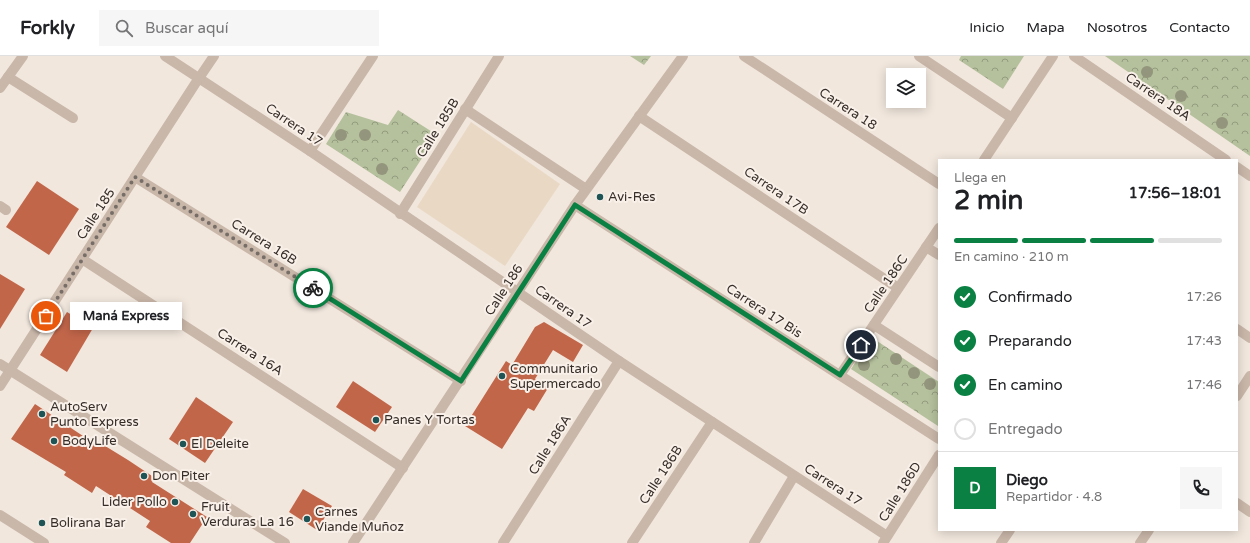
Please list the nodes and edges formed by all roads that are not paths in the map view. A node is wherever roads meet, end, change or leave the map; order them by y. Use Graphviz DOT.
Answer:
graph roads {
  1 [pos="23,56"];
  2 [pos="165,56"];
  3 [pos="214,56"];
  4 [pos="373,56"];
  5 [pos="499,56"];
  6 [pos="683,56"];
  7 [pos="744,56"];
  8 [pos="919,56"];
  9 [pos="1054,56"];
  10 [pos="1074,56"];
  11 [pos="8,77"];
  12 [pos="199,78"];
  13 [pos="0,88"];
  14 [pos="466,109"];
  15 [pos="639,116"];
  16 [pos="73,118"];
  17 [pos="1012,118"];
  18 [pos="310,151"];
  19 [pos="985,159"];
  20 [pos="1225,159"];
  21 [pos="1238,168"];
  22 [pos="1250,176"];
  23 [pos="135,177"];
  24 [pos="938,183"];
  25 [pos="586,189"];
  26 [pos="575,205"];
  27 [pos="400,214"];
  28 [pos="938,229"];
  29 [pos="926,247"];
  30 [pos="938,254"];
  31 [pos="82,259"];
  32 [pos="898,288"];
  33 [pos="518,292"];
  34 [pos="874,325"];
  35 [pos="1238,330"];
  36 [pos="1250,338"];
  37 [pos="619,361"];
  38 [pos="0,364"];
  39 [pos="938,366"];
  40 [pos="10,371"];
  41 [pos="840,375"];
  42 [pos="1250,376"];
  43 [pos="461,381"];
  44 [pos="0,386"];
  45 [pos="1238,394"];
  46 [pos="712,422"];
  47 [pos="938,438"];
  48 [pos="938,457"];
  49 [pos="403,468"];
  50 [pos="794,476"];
  51 [pos="1238,504"];
  52 [pos="1250,512"];
  53 [pos="0,516"];
  54 [pos="1009,531"];
  55 [pos="1148,531"];
  56 [pos="885,540"];
  57 [pos="40,542"];
  58 [pos="285,543"];
  59 [pos="353,543"];
  60 [pos="503,543"];
  61 [pos="632,543"];
  62 [pos="754,543"];
  63 [pos="1001,543"];
  64 [pos="1140,543"];
  1 -- 11 [label="street"];
  2 -- 12 [label="street, Carrera 17"];
  3 -- 12 [label="street, Calle 185"];
  4 -- 18 [label="street"];
  5 -- 14 [label="street, Calle 185B"];
  6 -- 15 [label="street, Calle 186"];
  7 -- 24 [label="street, Carrera 18"];
  8 -- 17 [label="street"];
  9 -- 17 [label="street"];
  10 -- 20 [label="street, Carrera 18A"];
  11 -- 13 [label="street"];
  11 -- 16 [label="street"];
  12 -- 18 [label="street, Carrera 17"];
  12 -- 23 [label="street, Calle 185"];
  14 -- 25 [label="street"];
  14 -- 27 [label="street, Calle 185B"];
  15 -- 25 [label="street, Calle 186"];
  15 -- 32 [label="street, Carrera 17B"];
  17 -- 19 [label="street"];
  18 -- 27 [label="street, Carrera 17"];
  21 -- 22 [label="street"];
  23 -- 31 [label="street, Calle 185"];
  23 -- 43 [label="street, Carrera 16B"];
  25 -- 26 [label="street, Calle 186"];
  26 -- 33 [label="street, Calle 186"];
  26 -- 41 [label="street, Carrera 17 Bis"];
  27 -- 33 [label="street, Carrera 17"];
  28 -- 29 [label="street, Calle 186C"];
  29 -- 30 [label="street"];
  29 -- 32 [label="street, Calle 186C"];
  31 -- 40 [label="street, Calle 185"];
  31 -- 49 [label="street, Carrera 16A"];
  32 -- 34 [label="street, Calle 186C"];
  33 -- 37 [label="street, Carrera 17"];
  33 -- 43 [label="street, Calle 186"];
  34 -- 39 [label="street"];
  34 -- 41 [label="street, Calle 186C"];
  35 -- 36 [label="street"];
  37 -- 46 [label="street, Carrera 17"];
  37 -- 60 [label="street, Calle 186A"];
  38 -- 40 [label="street"];
  40 -- 44 [label="street, Calle 185"];
  40 -- 58 [label="street"];
  41 -- 47 [label="street, Carrera 17 Bis"];
  42 -- 45 [label="street"];
  43 -- 49 [label="street, Calle 186"];
  46 -- 50 [label="street, Carrera 17"];
  46 -- 61 [label="street, Calle 186B"];
  48 -- 56 [label="street, Calle 186D"];
  49 -- 59 [label="street, Calle 186"];
  50 -- 56 [label="street, Carrera 17"];
  50 -- 62 [label="street"];
  51 -- 52 [label="street"];
  53 -- 57 [label="street"];
  54 -- 63 [label="street"];
  55 -- 64 [label="street"];
}
